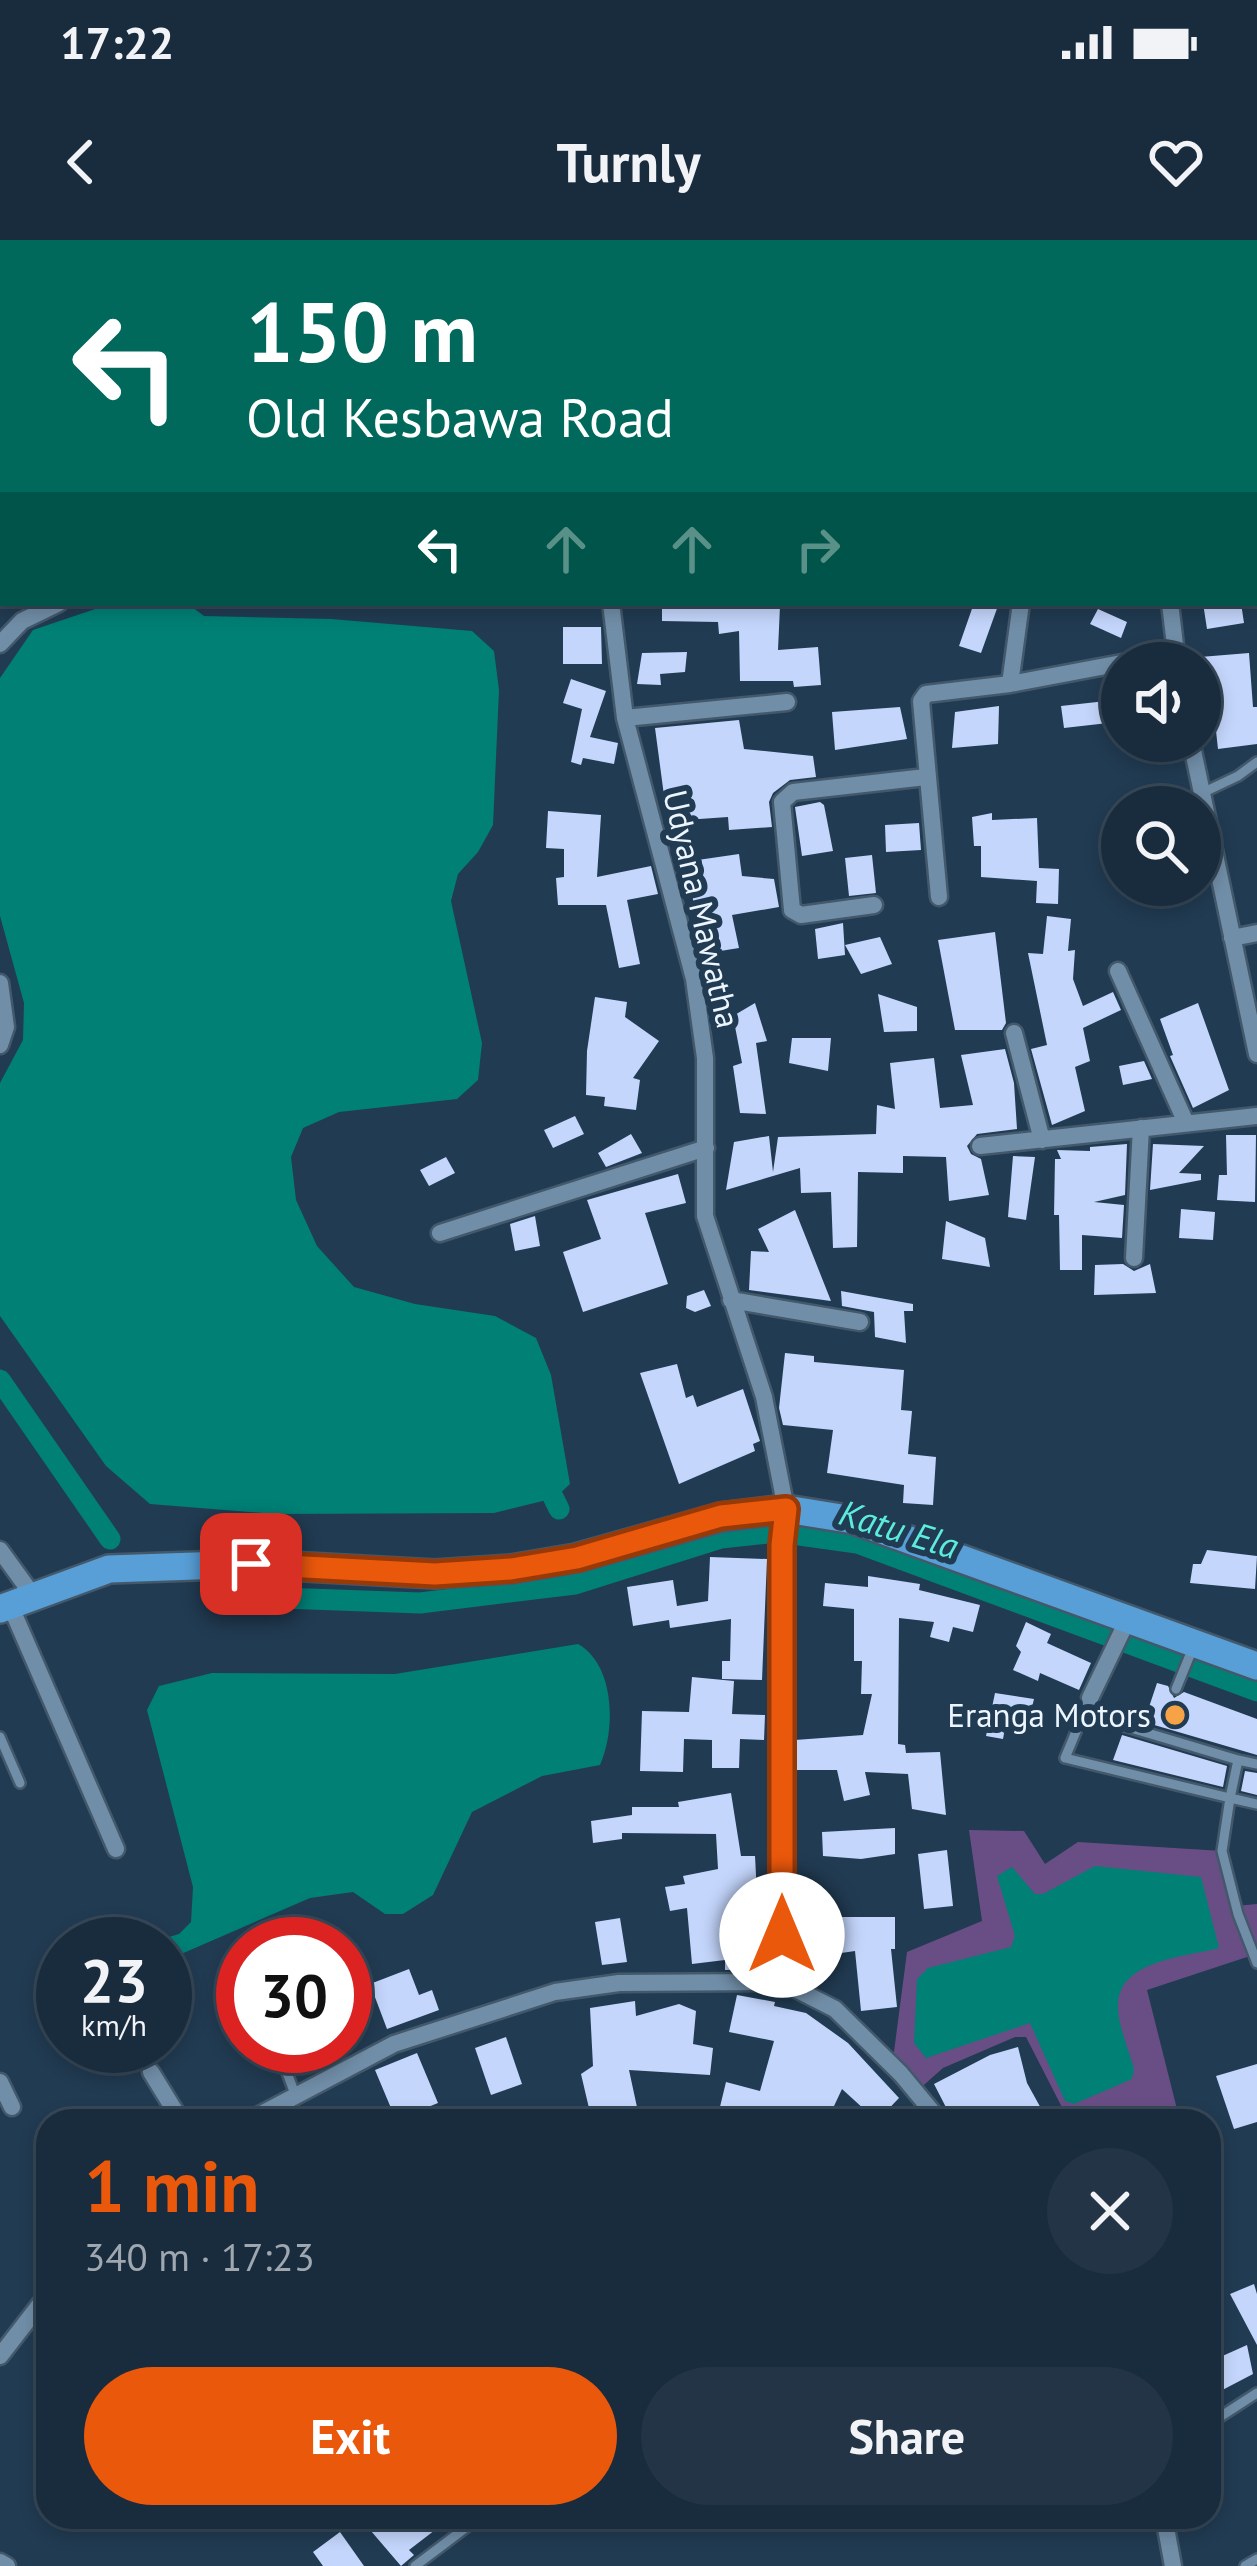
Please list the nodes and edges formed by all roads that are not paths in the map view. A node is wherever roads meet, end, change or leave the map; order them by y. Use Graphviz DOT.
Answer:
graph roads {
  1 [pos="53,606"];
  2 [pos="611,606"];
  3 [pos="1021,606"];
  4 [pos="1170,606"];
  5 [pos="1174,642"];
  6 [pos="0,644"];
  7 [pos="1101,670"];
  8 [pos="1010,684"];
  9 [pos="787,702"];
  10 [pos="625,718"];
  11 [pos="1257,762"];
  12 [pos="926,777"];
  13 [pos="1217,786"];
  14 [pos="1221,887"];
  15 [pos="940,898"];
  16 [pos="874,905"];
  17 [pos="1257,933"];
  18 [pos="1232,938"];
  19 [pos="1118,971"];
  20 [pos="0,983"];
  21 [pos="1014,1033"];
  22 [pos="0,1045"];
  23 [pos="1257,1054"];
  24 [pos="1257,1116"];
  25 [pos="1186,1123"];
  26 [pos="1141,1128"];
  27 [pos="1042,1140"];
  28 [pos="980,1146"];
  29 [pos="706,1148"];
  30 [pos="440,1234"];
  31 [pos="1134,1258"];
  32 [pos="731,1300"];
  33 [pos="860,1322"];
  34 [pos="785,1515"];
  35 [pos="0,1550"];
  36 [pos="15,1604"];
  37 [pos="1128,1619"];
  38 [pos="1195,1644"];
  39 [pos="1257,1666"];
  40 [pos="1176,1689"];
  41 [pos="1090,1698"];
  42 [pos="1124,1726"];
  43 [pos="0,1737"];
  44 [pos="1238,1760"];
  45 [pos="1257,1764"];
  46 [pos="20,1783"];
  47 [pos="1230,1798"];
  48 [pos="1257,1804"];
  49 [pos="116,1849"];
  50 [pos="1257,1963"];
  51 [pos="782,1982"];
  52 [pos="153,2073"];
  53 [pos="287,2073"];
  54 [pos="0,2081"];
  55 [pos="295,2094"];
  56 [pos="12,2107"];
  57 [pos="174,2109"];
  58 [pos="269,2109"];
  59 [pos="930,2109"];
  60 [pos="36,2310"];
  61 [pos="0,2356"];
  62 [pos="1257,2393"];
  63 [pos="1221,2416"];
  64 [pos="464,2529"];
  65 [pos="1166,2529"];
  66 [pos="1257,2559"];
  67 [pos="415,2566"];
  68 [pos="1173,2566"];
  69 [pos="1244,2566"];
  1 -- 6 [label="street"];
  2 -- 10 [label="street, Udyana Mawatha"];
  3 -- 8 [label="street"];
  4 -- 5 [label="street"];
  7 -- 8 [label="street"];
  8 -- 12 [label="street"];
  9 -- 10 [label="street"];
  10 -- 29 [label="street, Udyana Mawatha"];
  11 -- 13 [label="lane"];
  12 -- 15 [label="street"];
  12 -- 16 [label="street"];
  14 -- 18 [label="street"];
  17 -- 18 [label="street"];
  18 -- 23 [label="street"];
  19 -- 25 [label="street"];
  20 -- 22 [label="street"];
  21 -- 27 [label="street"];
  24 -- 25 [label="street"];
  25 -- 26 [label="street"];
  26 -- 27 [label="street"];
  26 -- 31 [label="street"];
  27 -- 28 [label="street"];
  29 -- 30 [label="street"];
  29 -- 32 [label="street, Udyana Mawatha"];
  32 -- 33 [label="street"];
  32 -- 34 [label="street, Udyana Mawatha"];
  34 -- 36 [label="main road"];
  34 -- 37 [label="main road"];
  34 -- 51 [label="street, Udyana Mawatha"];
  35 -- 36 [label="street"];
  36 -- 49 [label="street"];
  37 -- 38 [label="main road"];
  37 -- 41 [label="street"];
  38 -- 39 [label="main road"];
  38 -- 40 [label="lane"];
  41 -- 47 [label="lane"];
  42 -- 44 [label="lane"];
  43 -- 46 [label="lane"];
  44 -- 45 [label="lane"];
  44 -- 47 [label="lane"];
  47 -- 48 [label="lane"];
  47 -- 50 [label="lane"];
  51 -- 55 [label="street"];
  51 -- 59 [label="street"];
  52 -- 57 [label="street"];
  53 -- 55 [label="lane"];
  54 -- 56 [label="street"];
  55 -- 58 [label="street"];
  60 -- 61 [label="street"];
  62 -- 63 [label="lane"];
  64 -- 67 [label="lane"];
  65 -- 68 [label="street"];
  66 -- 69 [label="lane"];
}
